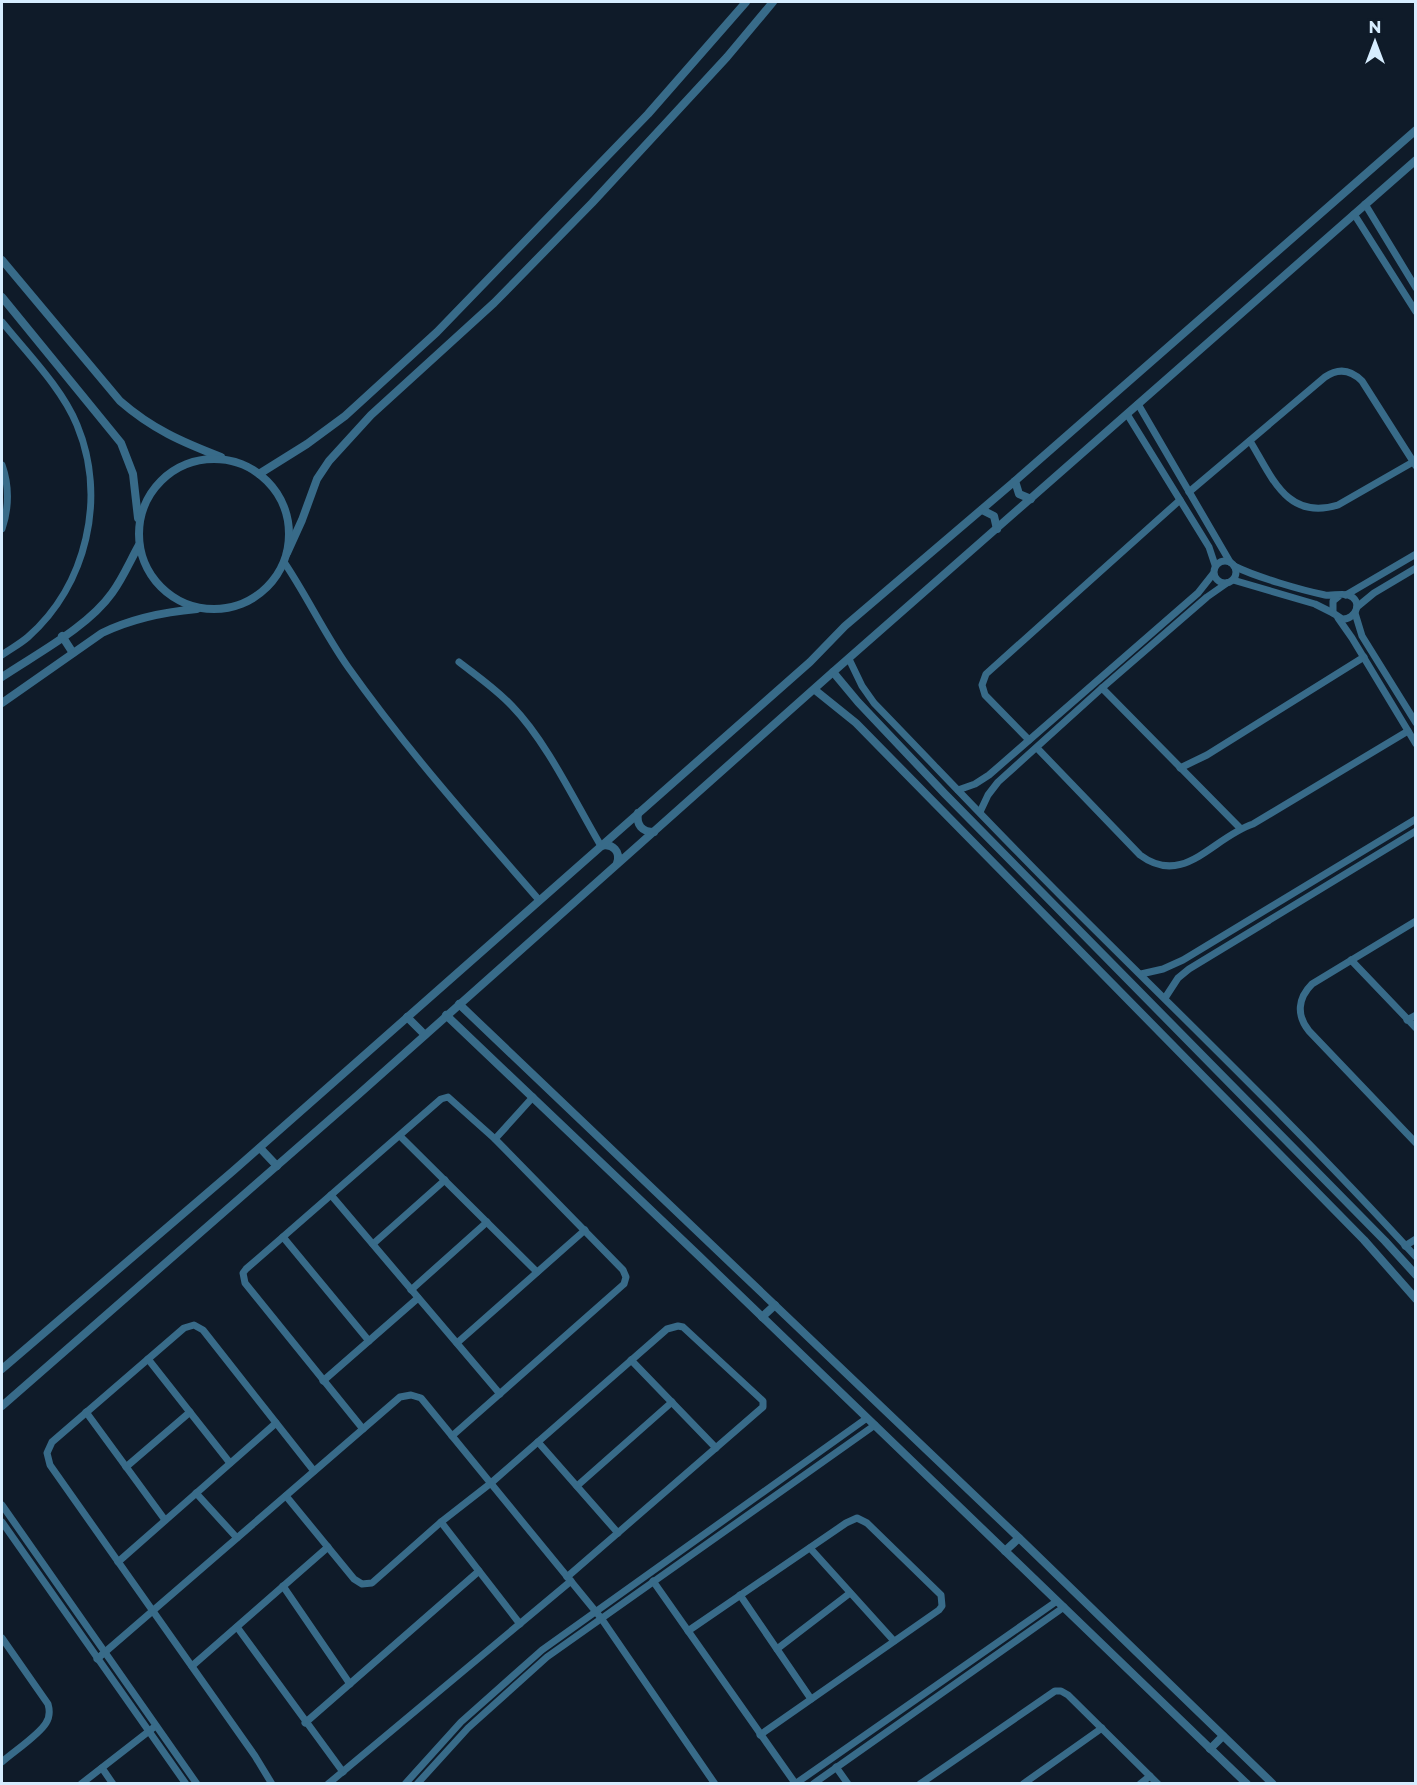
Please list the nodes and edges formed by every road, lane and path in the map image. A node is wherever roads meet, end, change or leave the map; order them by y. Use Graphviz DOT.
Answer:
graph roads {
  1 [pos="746,2"];
  2 [pos="773,2"];
  3 [pos="1416,130"];
  4 [pos="1416,160"];
  5 [pos="1365,204"];
  6 [pos="1354,214"];
  7 [pos="2,260"];
  8 [pos="1416,288"];
  9 [pos="2,297"];
  10 [pos="1416,312"];
  11 [pos="2,322"];
  12 [pos="1138,404"];
  13 [pos="1127,414"];
  14 [pos="1250,441"];
  15 [pos="232,462"];
  16 [pos="1414,464"];
  17 [pos="2,465"];
  18 [pos="259,474"];
  19 [pos="1015,481"];
  20 [pos="1189,492"];
  21 [pos="1031,499"];
  22 [pos="1180,500"];
  23 [pos="982,510"];
  24 [pos="139,525"];
  25 [pos="2,529"];
  26 [pos="997,529"];
  27 [pos="139,545"];
  28 [pos="287,553"];
  29 [pos="1416,554"];
  30 [pos="284,562"];
  31 [pos="1232,564"];
  32 [pos="1215,565"];
  33 [pos="1416,568"];
  34 [pos="1214,574"];
  35 [pos="1230,582"];
  36 [pos="1342,595"];
  37 [pos="205,609"];
  38 [pos="1356,610"];
  39 [pos="1336,615"];
  40 [pos="62,636"];
  41 [pos="73,653"];
  42 [pos="2,655"];
  43 [pos="1364,657"];
  44 [pos="849,658"];
  45 [pos="459,662"];
  46 [pos="833,672"];
  47 [pos="2,677"];
  48 [pos="1102,688"];
  49 [pos="815,690"];
  50 [pos="2,703"];
  51 [pos="1416,723"];
  52 [pos="1408,731"];
  53 [pos="1029,740"];
  54 [pos="1416,744"];
  55 [pos="1037,748"];
  56 [pos="1180,768"];
  57 [pos="958,790"];
  58 [pos="980,812"];
  59 [pos="638,813"];
  60 [pos="1416,819"];
  61 [pos="1239,828"];
  62 [pos="1416,831"];
  63 [pos="654,832"];
  64 [pos="601,846"];
  65 [pos="617,864"];
  66 [pos="539,900"];
  67 [pos="1416,921"];
  68 [pos="1351,960"];
  69 [pos="1141,974"];
  70 [pos="1123,975"];
  71 [pos="1112,985"];
  72 [pos="1165,998"];
  73 [pos="459,1004"];
  74 [pos="446,1015"];
  75 [pos="1416,1015"];
  76 [pos="407,1017"];
  77 [pos="1407,1020"];
  78 [pos="1416,1028"];
  79 [pos="425,1035"];
  80 [pos="533,1097"];
  81 [pos="400,1136"];
  82 [pos="495,1139"];
  83 [pos="1416,1143"];
  84 [pos="260,1148"];
  85 [pos="277,1166"];
  86 [pos="445,1180"];
  87 [pos="331,1196"];
  88 [pos="487,1222"];
  89 [pos="585,1230"];
  90 [pos="283,1237"];
  91 [pos="1416,1239"];
  92 [pos="373,1244"];
  93 [pos="1405,1246"];
  94 [pos="1416,1257"];
  95 [pos="537,1272"];
  96 [pos="1416,1275"];
  97 [pos="411,1290"];
  98 [pos="418,1298"];
  99 [pos="1416,1299"];
  100 [pos="775,1305"];
  101 [pos="762,1317"];
  102 [pos="369,1341"];
  103 [pos="457,1343"];
  104 [pos="148,1359"];
  105 [pos="631,1360"];
  106 [pos="2,1369"];
  107 [pos="323,1381"];
  108 [pos="500,1394"];
  109 [pos="672,1402"];
  110 [pos="2,1406"];
  111 [pos="86,1412"];
  112 [pos="190,1412"];
  113 [pos="867,1418"];
  114 [pos="276,1423"];
  115 [pos="874,1425"];
  116 [pos="363,1430"];
  117 [pos="452,1436"];
  118 [pos="538,1442"];
  119 [pos="716,1448"];
  120 [pos="230,1463"];
  121 [pos="126,1467"];
  122 [pos="314,1471"];
  123 [pos="491,1484"];
  124 [pos="577,1486"];
  125 [pos="196,1493"];
  126 [pos="286,1496"];
  127 [pos="2,1504"];
  128 [pos="165,1520"];
  129 [pos="2,1522"];
  130 [pos="441,1522"];
  131 [pos="618,1533"];
  132 [pos="237,1538"];
  133 [pos="1018,1538"];
  134 [pos="328,1547"];
  135 [pos="810,1548"];
  136 [pos="1005,1551"];
  137 [pos="118,1562"];
  138 [pos="479,1570"];
  139 [pos="569,1579"];
  140 [pos="653,1581"];
  141 [pos="283,1586"];
  142 [pos="850,1593"];
  143 [pos="740,1595"];
  144 [pos="1060,1604"];
  145 [pos="153,1611"];
  146 [pos="595,1611"];
  147 [pos="601,1618"];
  148 [pos="520,1624"];
  149 [pos="237,1628"];
  150 [pos="688,1631"];
  151 [pos="2,1638"];
  152 [pos="894,1641"];
  153 [pos="777,1648"];
  154 [pos="105,1652"];
  155 [pos="97,1659"];
  156 [pos="192,1666"];
  157 [pos="350,1684"];
  158 [pos="811,1699"];
  159 [pos="305,1723"];
  160 [pos="157,1726"];
  161 [pos="1102,1728"];
  162 [pos="150,1731"];
  163 [pos="760,1735"];
  164 [pos="1223,1736"];
  165 [pos="1210,1749"];
  166 [pos="2,1762"];
  167 [pos="836,1767"];
  168 [pos="102,1768"];
  169 [pos="343,1772"];
  170 [pos="1150,1776"];
  171 [pos="795,1783"];
  172 [pos="921,1783"];
  173 [pos="81,1784"];
  174 [pos="113,1784"];
  175 [pos="186,1784"];
  176 [pos="197,1784"];
  177 [pos="272,1784"];
  178 [pos="328,1784"];
  179 [pos="405,1784"];
  180 [pos="417,1784"];
  181 [pos="715,1784"];
  182 [pos="813,1784"];
  183 [pos="848,1784"];
  184 [pos="1023,1784"];
  185 [pos="1140,1784"];
  186 [pos="1158,1784"];
  187 [pos="1246,1784"];
  188 [pos="1273,1784"];
  1 -- 18 [label="street"];
  2 -- 28 [label="street"];
  3 -- 19 [label="street"];
  4 -- 5 [label="street"];
  5 -- 6 [label="street"];
  5 -- 8 [label="street"];
  6 -- 10 [label="street"];
  6 -- 12 [label="street"];
  7 -- 15 [label="street"];
  9 -- 24 [label="street"];
  11 -- 42 [label="street"];
  12 -- 13 [label="street"];
  12 -- 20 [label="street"];
  13 -- 21 [label="street"];
  13 -- 22 [label="street"];
  14 -- 16 [label="street"];
  14 -- 16 [label="street"];
  14 -- 20 [label="street"];
  15 -- 18 [label="street"];
  15 -- 24 [label="street"];
  17 -- 25 [label="street"];
  18 -- 28 [label="street"];
  19 -- 21 [label="street"];
  19 -- 23 [label="street"];
  20 -- 31 [label="street"];
  21 -- 26 [label="street"];
  22 -- 32 [label="street"];
  22 -- 53 [label="street"];
  23 -- 26 [label="street"];
  23 -- 59 [label="street"];
  24 -- 27 [label="street"];
  26 -- 44 [label="street"];
  27 -- 37 [label="street"];
  27 -- 40 [label="street"];
  28 -- 30 [label="street"];
  29 -- 36 [label="street"];
  30 -- 37 [label="street"];
  30 -- 66 [label="street"];
  31 -- 32 [label="street"];
  31 -- 35 [label="street"];
  31 -- 36 [label="street"];
  32 -- 34 [label="street"];
  33 -- 38 [label="street"];
  34 -- 35 [label="street"];
  34 -- 53 [label="street"];
  35 -- 39 [label="street"];
  35 -- 48 [label="street"];
  36 -- 38 [label="street"];
  36 -- 39 [label="street"];
  37 -- 41 [label="street"];
  38 -- 39 [label="street"];
  38 -- 51 [label="street"];
  39 -- 43 [label="street"];
  40 -- 41 [label="street"];
  40 -- 47 [label="street"];
  41 -- 50 [label="street"];
  43 -- 52 [label="street"];
  43 -- 56 [label="street"];
  44 -- 46 [label="street"];
  44 -- 57 [label="street"];
  45 -- 64 [label="street"];
  46 -- 49 [label="street"];
  46 -- 70 [label="street"];
  48 -- 55 [label="street"];
  48 -- 56 [label="street"];
  49 -- 63 [label="street"];
  49 -- 71 [label="street"];
  52 -- 54 [label="street"];
  52 -- 61 [label="street"];
  53 -- 57 [label="street"];
  55 -- 58 [label="street"];
  55 -- 61 [label="street"];
  56 -- 61 [label="street"];
  57 -- 58 [label="street"];
  58 -- 69 [label="street"];
  59 -- 63 [label="street"];
  59 -- 64 [label="street"];
  60 -- 69 [label="street"];
  62 -- 72 [label="street"];
  63 -- 65 [label="street"];
  64 -- 65 [label="street"];
  64 -- 66 [label="street"];
  65 -- 73 [label="street"];
  66 -- 76 [label="street"];
  67 -- 68 [label="street"];
  68 -- 77 [label="street"];
  68 -- 83 [label="street"];
  69 -- 72 [label="street"];
  70 -- 71 [label="street"];
  70 -- 96 [label="street"];
  71 -- 99 [label="street"];
  72 -- 93 [label="street"];
  73 -- 74 [label="street"];
  73 -- 100 [label="street"];
  74 -- 79 [label="street"];
  74 -- 80 [label="street"];
  75 -- 77 [label="street"];
  76 -- 79 [label="street"];
  76 -- 84 [label="street"];
  77 -- 78 [label="street"];
  79 -- 85 [label="street"];
  80 -- 82 [label="street"];
  80 -- 101 [label="street"];
  81 -- 82 [label="street"];
  81 -- 86 [label="street"];
  81 -- 87 [label="street"];
  82 -- 89 [label="street"];
  84 -- 85 [label="street"];
  84 -- 106 [label="street"];
  85 -- 110 [label="street"];
  86 -- 88 [label="street"];
  86 -- 92 [label="street"];
  87 -- 90 [label="street"];
  87 -- 92 [label="street"];
  88 -- 95 [label="street"];
  88 -- 97 [label="street"];
  89 -- 95 [label="street"];
  89 -- 108 [label="street"];
  90 -- 102 [label="street"];
  90 -- 107 [label="street"];
  91 -- 93 [label="street"];
  92 -- 97 [label="street"];
  93 -- 94 [label="street"];
  95 -- 103 [label="street"];
  97 -- 98 [label="street"];
  98 -- 102 [label="street"];
  98 -- 103 [label="street"];
  100 -- 101 [label="street"];
  100 -- 133 [label="street"];
  101 -- 113 [label="street"];
  102 -- 107 [label="street"];
  103 -- 108 [label="street"];
  104 -- 111 [label="street"];
  104 -- 112 [label="street"];
  104 -- 114 [label="street"];
  105 -- 109 [label="street"];
  105 -- 118 [label="street"];
  105 -- 119 [label="street"];
  107 -- 116 [label="street"];
  108 -- 117 [label="street"];
  109 -- 119 [label="street"];
  109 -- 124 [label="street"];
  111 -- 121 [label="street"];
  111 -- 137 [label="street"];
  112 -- 120 [label="street"];
  112 -- 121 [label="street"];
  113 -- 115 [label="street"];
  113 -- 146 [label="street"];
  114 -- 120 [label="street"];
  114 -- 122 [label="street"];
  115 -- 136 [label="street"];
  115 -- 140 [label="street"];
  116 -- 117 [label="street"];
  116 -- 122 [label="street"];
  117 -- 123 [label="street"];
  118 -- 123 [label="street"];
  118 -- 124 [label="street"];
  119 -- 131 [label="street"];
  120 -- 125 [label="street"];
  121 -- 128 [label="street"];
  122 -- 126 [label="street"];
  123 -- 130 [label="street"];
  123 -- 139 [label="street"];
  124 -- 131 [label="street"];
  125 -- 128 [label="street"];
  125 -- 132 [label="street"];
  126 -- 132 [label="street"];
  126 -- 134 [label="street"];
  127 -- 154 [label="street"];
  128 -- 137 [label="street"];
  129 -- 155 [label="street"];
  130 -- 134 [label="street"];
  130 -- 138 [label="street"];
  131 -- 139 [label="street"];
  132 -- 145 [label="street"];
  133 -- 136 [label="street"];
  133 -- 164 [label="street"];
  134 -- 141 [label="street"];
  135 -- 142 [label="street"];
  135 -- 143 [label="street"];
  135 -- 152 [label="street"];
  136 -- 144 [label="street"];
  137 -- 145 [label="street"];
  138 -- 148 [label="street"];
  138 -- 157 [label="street"];
  139 -- 146 [label="street"];
  139 -- 148 [label="street"];
  140 -- 147 [label="street"];
  140 -- 150 [label="street"];
  141 -- 149 [label="street"];
  141 -- 157 [label="street"];
  142 -- 152 [label="street"];
  142 -- 153 [label="street"];
  143 -- 150 [label="street"];
  143 -- 153 [label="street"];
  144 -- 165 [label="street"];
  144 -- 167 [label="street"];
  144 -- 171 [label="street"];
  145 -- 154 [label="street"];
  145 -- 156 [label="street"];
  146 -- 147 [label="street"];
  146 -- 179 [label="street"];
  147 -- 180 [label="street"];
  147 -- 181 [label="street"];
  148 -- 169 [label="street"];
  149 -- 156 [label="street"];
  149 -- 159 [label="street"];
  150 -- 163 [label="street"];
  151 -- 166 [label="street"];
  152 -- 158 [label="street"];
  153 -- 158 [label="street"];
  154 -- 155 [label="street"];
  154 -- 160 [label="street"];
  155 -- 162 [label="street"];
  156 -- 177 [label="street"];
  157 -- 159 [label="street"];
  158 -- 163 [label="street"];
  159 -- 169 [label="street"];
  160 -- 162 [label="street"];
  160 -- 176 [label="street"];
  161 -- 170 [label="street"];
  161 -- 172 [label="street"];
  161 -- 184 [label="street"];
  162 -- 168 [label="street"];
  162 -- 175 [label="street"];
  163 -- 171 [label="street"];
  164 -- 165 [label="street"];
  164 -- 188 [label="street"];
  165 -- 187 [label="street"];
  167 -- 182 [label="street"];
  167 -- 183 [label="street"];
  168 -- 173 [label="street"];
  168 -- 174 [label="street"];
  169 -- 178 [label="street"];
  170 -- 185 [label="street"];
  170 -- 186 [label="street"];
}
